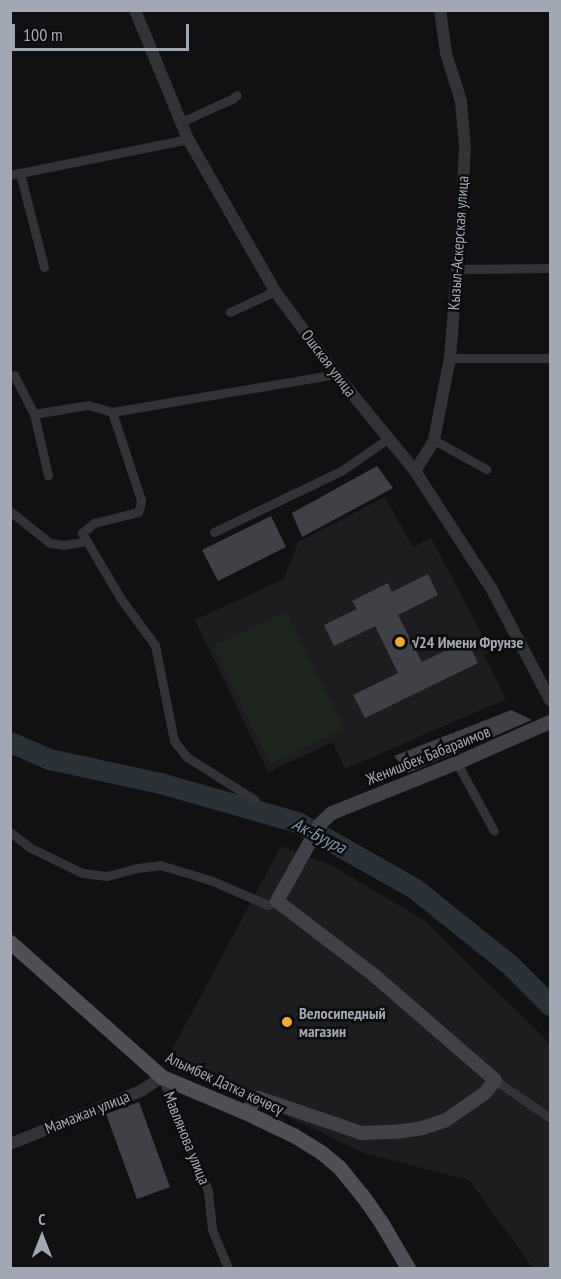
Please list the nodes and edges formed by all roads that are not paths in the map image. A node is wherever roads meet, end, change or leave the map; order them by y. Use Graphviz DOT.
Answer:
graph roads {
  1 [pos="135,10"];
  2 [pos="440,10"];
  3 [pos="237,95"];
  4 [pos="181,122"];
  5 [pos="188,139"];
  6 [pos="15,174"];
  7 [pos="44,267"];
  8 [pos="550,268"];
  9 [pos="456,269"];
  10 [pos="275,291"];
  11 [pos="230,312"];
  12 [pos="450,358"];
  13 [pos="550,358"];
  14 [pos="336,374"];
  15 [pos="14,375"];
  16 [pos="112,412"];
  17 [pos="34,414"];
  18 [pos="389,438"];
  19 [pos="434,440"];
  20 [pos="486,469"];
  21 [pos="415,471"];
  22 [pos="48,475"];
  23 [pos="10,511"];
  24 [pos="213,532"];
  25 [pos="86,541"];
  26 [pos="550,700"];
  27 [pos="550,722"];
  28 [pos="457,763"];
  29 [pos="255,800"];
  30 [pos="494,831"];
  31 [pos="10,832"];
  32 [pos="277,901"];
  33 [pos="10,942"];
  34 [pos="162,1077"];
  35 [pos="495,1080"];
  36 [pos="245,1112"];
  37 [pos="550,1118"];
  38 [pos="10,1144"];
  39 [pos="228,1269"];
  40 [pos="408,1269"];
  1 -- 4 [label="street, Ошская улица"];
  2 -- 9 [label="street, Кызыл-Аскерская улица"];
  3 -- 4 [label="street"];
  4 -- 5 [label="street, Ошская улица"];
  5 -- 6 [label="street"];
  5 -- 10 [label="street, Ошская улица"];
  6 -- 7 [label="street"];
  8 -- 9 [label="street"];
  9 -- 12 [label="street, Кызыл-Аскерская улица"];
  10 -- 11 [label="street"];
  10 -- 14 [label="street, Ошская улица"];
  12 -- 13 [label="street"];
  12 -- 19 [label="street, Кызыл-Аскерская улица"];
  14 -- 16 [label="street"];
  14 -- 18 [label="street, Ошская улица"];
  15 -- 17 [label="street"];
  16 -- 17 [label="street"];
  16 -- 25 [label="street"];
  17 -- 22 [label="street"];
  18 -- 21 [label="street, Ошская улица"];
  18 -- 24 [label="street"];
  19 -- 20 [label="street"];
  19 -- 21 [label="street, Кызыл-Аскерская улица"];
  21 -- 26 [label="street, Ошская улица"];
  23 -- 25 [label="street"];
  25 -- 29 [label="street"];
  27 -- 28 [label="main road, Женишбек Бабараимов"];
  28 -- 30 [label="street"];
  28 -- 32 [label="main road, Женишбек Бабараимов"];
  31 -- 32 [label="street"];
  32 -- 35 [label="main road"];
  33 -- 34 [label="main road, Алымбек Датка көчөсү"];
  34 -- 36 [label="main road, Алымбек Датка көчөсү"];
  34 -- 38 [label="street, Мамажан улица"];
  34 -- 39 [label="street, Мавлянова улица"];
  35 -- 36 [label="main road"];
  35 -- 37 [label="street"];
  36 -- 40 [label="main road, Алымбек Датка көчөсү"];
}
